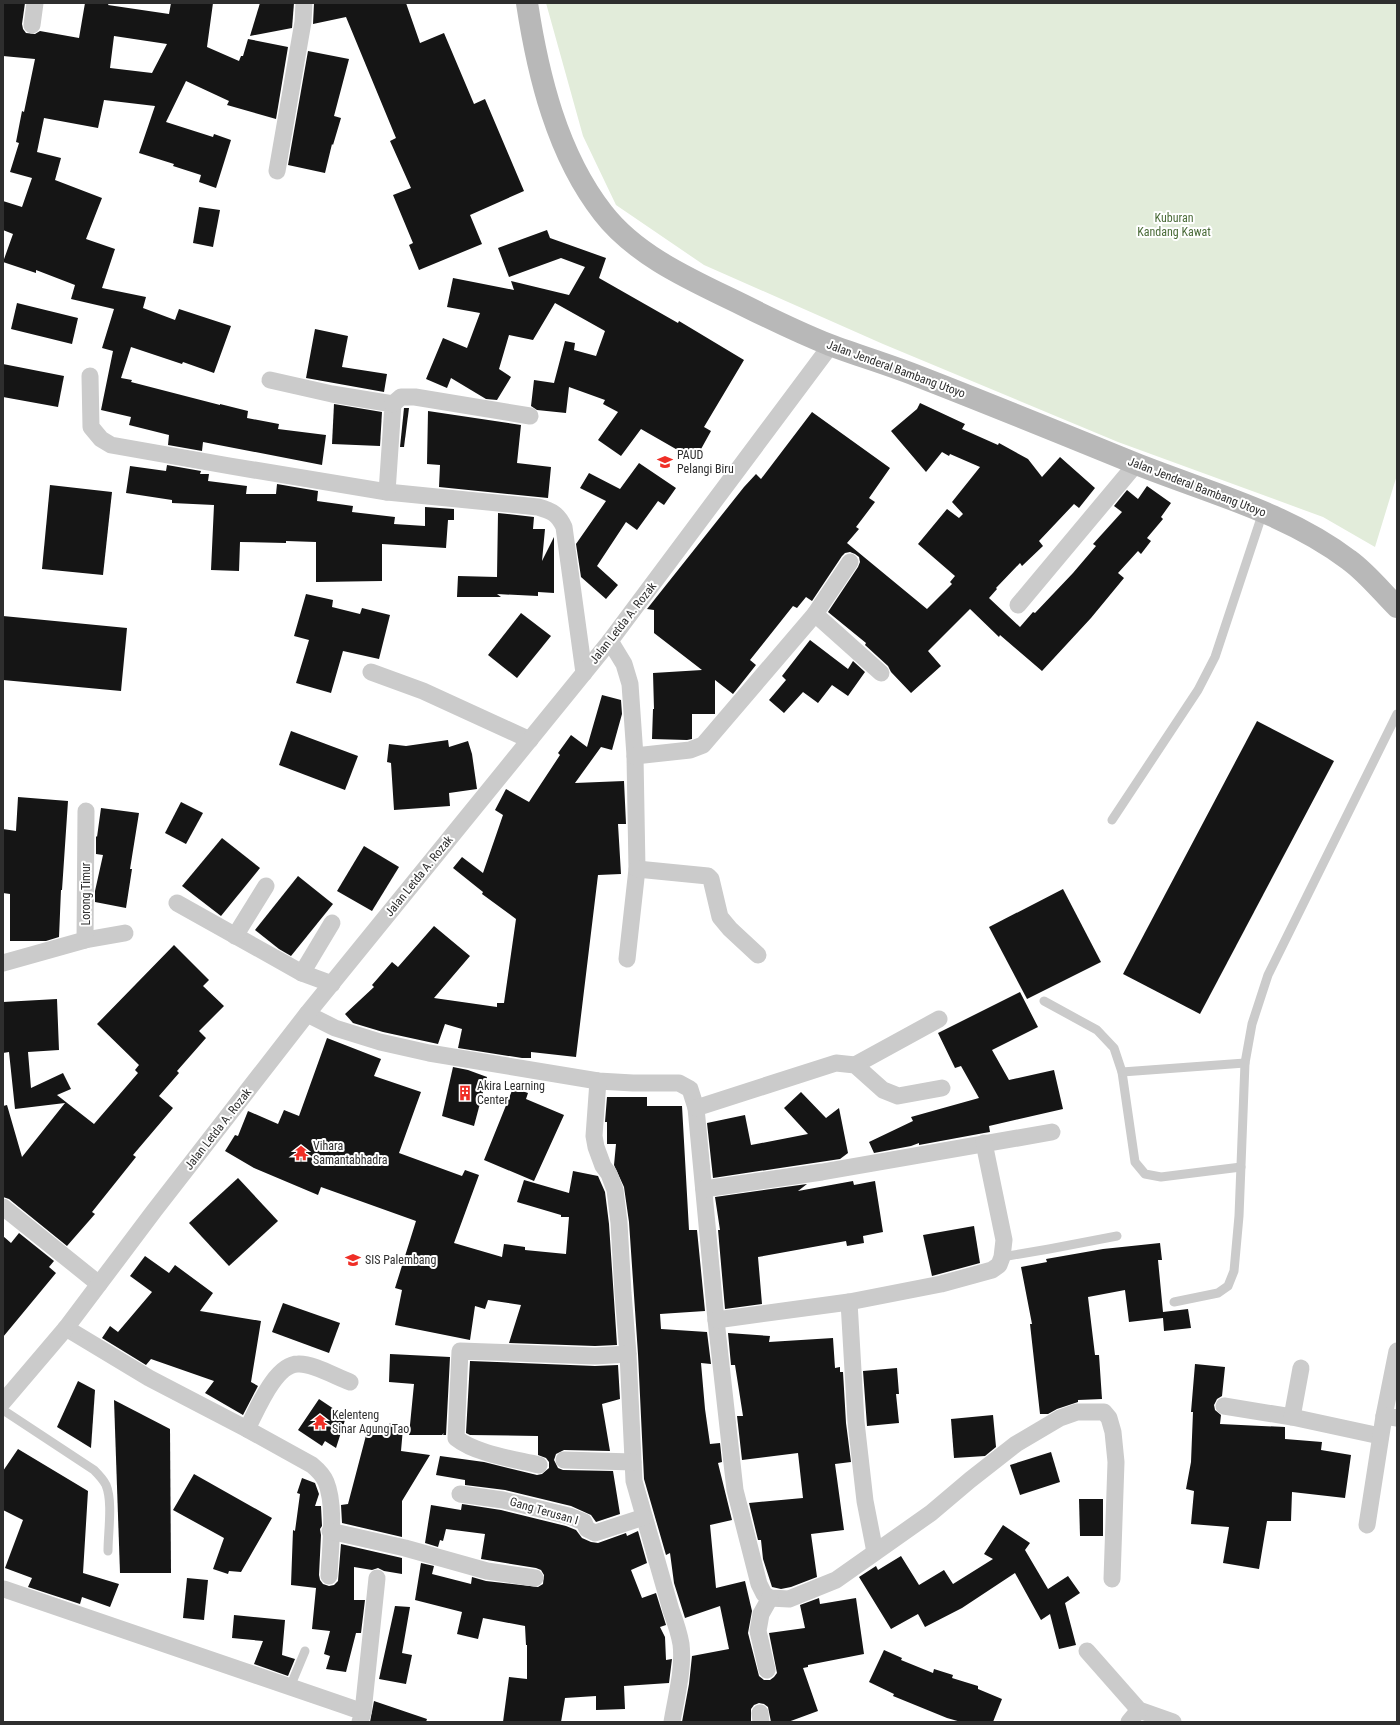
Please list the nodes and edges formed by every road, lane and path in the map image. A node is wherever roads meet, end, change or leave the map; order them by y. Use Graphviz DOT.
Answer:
graph roads {
  1 [pos="34,3"];
  2 [pos="304,3"];
  3 [pos="527,3"];
  4 [pos="32,25"];
  5 [pos="277,171"];
  6 [pos="831,346"];
  7 [pos="90,376"];
  8 [pos="270,380"];
  9 [pos="393,404"];
  10 [pos="530,416"];
  11 [pos="1136,464"];
  12 [pos="387,492"];
  13 [pos="1263,512"];
  14 [pos="850,562"];
  15 [pos="1018,605"];
  16 [pos="1397,607"];
  17 [pos="815,614"];
  18 [pos="610,641"];
  19 [pos="371,672"];
  20 [pos="584,673"];
  21 [pos="882,673"];
  22 [pos="1397,714"];
  23 [pos="530,740"];
  24 [pos="635,756"];
  25 [pos="86,811"];
  26 [pos="1112,820"];
  27 [pos="638,869"];
  28 [pos="266,886"];
  29 [pos="177,903"];
  30 [pos="332,923"];
  31 [pos="125,933"];
  32 [pos="235,936"];
  33 [pos="85,940"];
  34 [pos="758,955"];
  35 [pos="627,959"];
  36 [pos="3,963"];
  37 [pos="302,973"];
  38 [pos="332,984"];
  39 [pos="1044,1001"];
  40 [pos="307,1014"];
  41 [pos="939,1019"];
  42 [pos="1245,1063"];
  43 [pos="855,1065"];
  44 [pos="1122,1072"];
  45 [pos="598,1081"];
  46 [pos="942,1088"];
  47 [pos="696,1108"];
  48 [pos="1052,1132"];
  49 [pos="984,1143"];
  50 [pos="1241,1167"];
  51 [pos="704,1189"];
  52 [pos="3,1207"];
  53 [pos="1117,1236"];
  54 [pos="1002,1257"];
  55 [pos="99,1284"];
  56 [pos="848,1302"];
  57 [pos="1174,1302"];
  58 [pos="716,1320"];
  59 [pos="66,1328"];
  60 [pos="1397,1351"];
  61 [pos="628,1354"];
  62 [pos="1301,1368"];
  63 [pos="350,1382"];
  64 [pos="5,1395"];
  65 [pos="1224,1406"];
  66 [pos="3,1410"];
  67 [pos="1292,1417"];
  68 [pos="1390,1417"];
  69 [pos="247,1429"];
  70 [pos="1380,1436"];
  71 [pos="564,1460"];
  72 [pos="633,1462"];
  73 [pos="539,1465"];
  74 [pos="460,1494"];
  75 [pos="644,1517"];
  76 [pos="1367,1525"];
  77 [pos="330,1531"];
  78 [pos="108,1551"];
  79 [pos="875,1552"];
  80 [pos="329,1576"];
  81 [pos="377,1578"];
  82 [pos="535,1578"];
  83 [pos="1112,1579"];
  84 [pos="4,1588"];
  85 [pos="770,1598"];
  86 [pos="305,1651"];
  87 [pos="1087,1651"];
  88 [pos="767,1670"];
  89 [pos="290,1687"];
  90 [pos="1134,1716"];
  91 [pos="362,1717"];
  92 [pos="672,1722"];
  93 [pos="1173,1722"];
  1 -- 4 [label="street"];
  2 -- 5 [label="street"];
  3 -- 6 [label="street, Jalan Jenderal Bambang Utoyo"];
  6 -- 11 [label="street, Jalan Jenderal Bambang Utoyo"];
  6 -- 18 [label="street, Jalan Letda A. Rozak"];
  7 -- 12 [label="street"];
  8 -- 9 [label="street"];
  9 -- 10 [label="street"];
  9 -- 12 [label="street"];
  11 -- 13 [label="street, Jalan Jenderal Bambang Utoyo"];
  11 -- 15 [label="street"];
  12 -- 20 [label="street"];
  13 -- 16 [label="street, Jalan Jenderal Bambang Utoyo"];
  13 -- 26 [label="lane"];
  14 -- 17 [label="street"];
  17 -- 21 [label="street"];
  17 -- 24 [label="street"];
  18 -- 20 [label="street, Jalan Letda A. Rozak"];
  18 -- 24 [label="street"];
  19 -- 23 [label="street"];
  20 -- 23 [label="street, Jalan Letda A. Rozak"];
  22 -- 42 [label="lane"];
  23 -- 38 [label="street, Jalan Letda A. Rozak"];
  24 -- 27 [label="street"];
  25 -- 33 [label="street, Lorong Timur"];
  27 -- 34 [label="street"];
  27 -- 35 [label="street"];
  28 -- 32 [label="street"];
  29 -- 32 [label="street"];
  30 -- 37 [label="street"];
  31 -- 33 [label="street"];
  32 -- 37 [label="street"];
  33 -- 36 [label="street, Lorong Timur"];
  37 -- 38 [label="street"];
  38 -- 40 [label="street, Jalan Letda A. Rozak"];
  39 -- 44 [label="lane"];
  40 -- 45 [label="street"];
  40 -- 55 [label="street, Jalan Letda A. Rozak"];
  41 -- 43 [label="street"];
  42 -- 44 [label="lane"];
  42 -- 50 [label="lane"];
  43 -- 46 [label="street"];
  43 -- 47 [label="street"];
  44 -- 50 [label="lane"];
  45 -- 47 [label="street"];
  45 -- 61 [label="street"];
  47 -- 51 [label="street"];
  48 -- 49 [label="street"];
  49 -- 51 [label="street"];
  49 -- 54 [label="street"];
  50 -- 57 [label="lane"];
  51 -- 58 [label="street"];
  52 -- 55 [label="street"];
  53 -- 54 [label="lane"];
  54 -- 56 [label="street"];
  55 -- 59 [label="street, Jalan Letda A. Rozak"];
  56 -- 58 [label="street"];
  56 -- 79 [label="street"];
  58 -- 85 [label="street"];
  59 -- 64 [label="street, Jalan Letda A. Rozak"];
  59 -- 69 [label="street"];
  60 -- 68 [label="street"];
  61 -- 72 [label="street"];
  61 -- 73 [label="street"];
  62 -- 67 [label="street"];
  63 -- 69 [label="street"];
  65 -- 67 [label="street"];
  66 -- 78 [label="lane"];
  67 -- 70 [label="street"];
  68 -- 70 [label="street"];
  69 -- 77 [label="street"];
  70 -- 76 [label="street"];
  71 -- 72 [label="street"];
  72 -- 75 [label="street"];
  74 -- 75 [label="street, Gang Terusan I"];
  75 -- 92 [label="street"];
  77 -- 80 [label="street"];
  77 -- 82 [label="street"];
  79 -- 83 [label="street"];
  79 -- 85 [label="street"];
  81 -- 91 [label="street"];
  84 -- 89 [label="street"];
  85 -- 88 [label="street"];
  86 -- 89 [label="lane"];
  87 -- 90 [label="street"];
  89 -- 91 [label="street"];
  90 -- 93 [label="street"];
}
